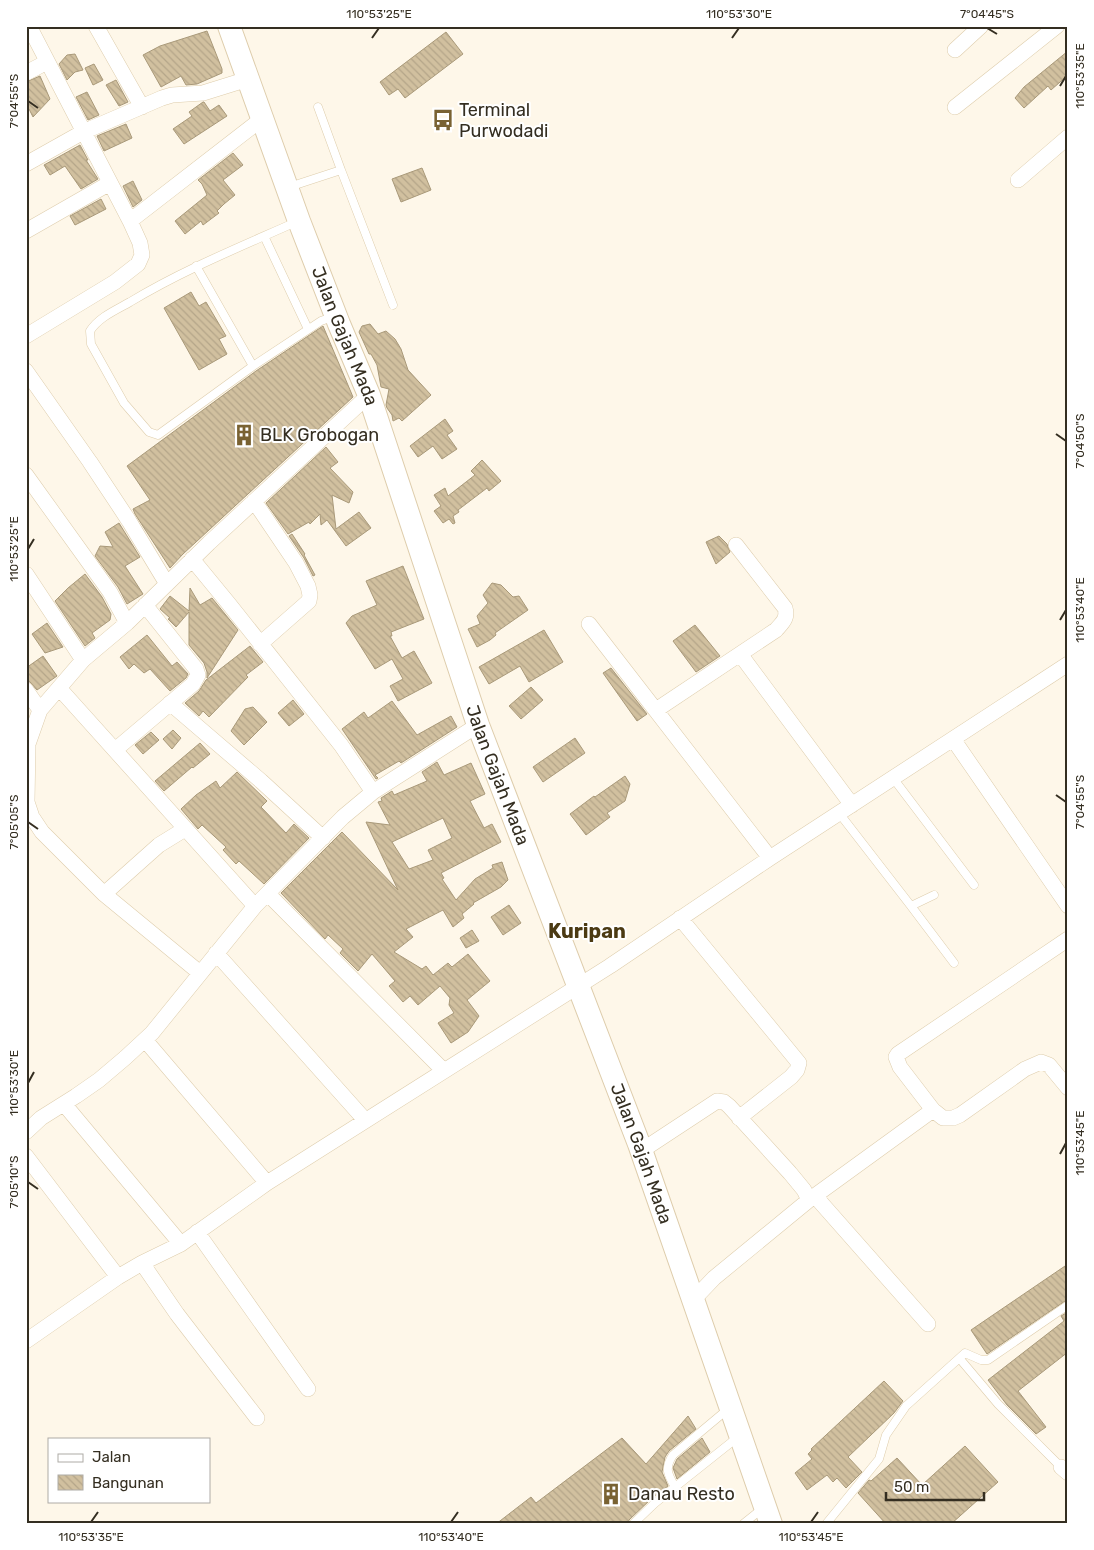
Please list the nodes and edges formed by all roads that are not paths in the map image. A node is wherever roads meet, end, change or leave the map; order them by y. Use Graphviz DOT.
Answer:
graph roads {
  1 [pos="29,26"];
  2 [pos="96,26"];
  3 [pos="228,26"];
  4 [pos="981,26"];
  5 [pos="1057,26"];
  6 [pos="955,50"];
  7 [pos="47,62"];
  8 [pos="26,73"];
  9 [pos="248,79"];
  10 [pos="142,107"];
  11 [pos="318,107"];
  12 [pos="955,107"];
  13 [pos="263,118"];
  14 [pos="83,132"];
  15 [pos="1068,137"];
  16 [pos="26,164"];
  17 [pos="341,170"];
  18 [pos="1018,180"];
  19 [pos="110,183"];
  20 [pos="287,187"];
  21 [pos="300,220"];
  22 [pos="130,221"];
  23 [pos="26,231"];
  24 [pos="264,236"];
  25 [pos="196,266"];
  26 [pos="392,305"];
  27 [pos="337,316"];
  28 [pos="308,329"];
  29 [pos="26,336"];
  30 [pos="253,366"];
  31 [pos="26,371"];
  32 [pos="369,394"];
  33 [pos="28,481"];
  34 [pos="254,501"];
  35 [pos="736,544"];
  36 [pos="192,559"];
  37 [pos="26,574"];
  38 [pos="167,584"];
  39 [pos="145,605"];
  40 [pos="127,623"];
  41 [pos="590,624"];
  42 [pos="260,644"];
  43 [pos="740,654"];
  44 [pos="83,660"];
  45 [pos="1068,664"];
  46 [pos="59,688"];
  47 [pos="26,690"];
  48 [pos="170,703"];
  49 [pos="40,710"];
  50 [pos="656,710"];
  51 [pos="478,725"];
  52 [pos="952,739"];
  53 [pos="115,750"];
  54 [pos="893,778"];
  55 [pos="373,792"];
  56 [pos="852,805"];
  57 [pos="838,814"];
  58 [pos="185,829"];
  59 [pos="323,838"];
  60 [pos="770,858"];
  61 [pos="974,885"];
  62 [pos="104,894"];
  63 [pos="268,894"];
  64 [pos="934,895"];
  65 [pos="255,906"];
  66 [pos="911,906"];
  67 [pos="1068,906"];
  68 [pos="680,918"];
  69 [pos="1068,940"];
  70 [pos="216,953"];
  71 [pos="954,964"];
  72 [pos="200,973"];
  73 [pos="579,986"];
  74 [pos="145,1040"];
  75 [pos="443,1070"];
  76 [pos="1068,1088"];
  77 [pos="64,1104"];
  78 [pos="933,1110"];
  79 [pos="739,1118"];
  80 [pos="365,1120"];
  81 [pos="26,1132"];
  82 [pos="641,1151"];
  83 [pos="26,1156"];
  84 [pos="267,1183"];
  85 [pos="812,1198"];
  86 [pos="197,1232"];
  87 [pos="181,1244"];
  88 [pos="142,1263"];
  89 [pos="118,1277"];
  90 [pos="694,1299"];
  91 [pos="1068,1305"];
  92 [pos="928,1324"];
  93 [pos="26,1341"];
  94 [pos="960,1359"];
  95 [pos="308,1389"];
  96 [pos="730,1407"];
  97 [pos="258,1418"];
  98 [pos="739,1435"];
  99 [pos="1064,1470"];
  100 [pos="675,1487"];
  101 [pos="768,1515"];
  102 [pos="633,1524"];
  103 [pos="743,1524"];
  104 [pos="826,1524"];
  1 -- 7 [label="street"];
  2 -- 10 [label="street"];
  3 -- 9 [label="main road, Jalan Gajah Mada"];
  4 -- 6 [label="street"];
  5 -- 12 [label="street"];
  7 -- 8 [label="street"];
  7 -- 14 [label="street"];
  9 -- 10 [label="street"];
  9 -- 13 [label="main road, Jalan Gajah Mada"];
  10 -- 14 [label="street"];
  11 -- 17 [label="lane"];
  13 -- 20 [label="main road, Jalan Gajah Mada"];
  13 -- 22 [label="street"];
  14 -- 16 [label="street"];
  14 -- 19 [label="street"];
  15 -- 18 [label="street"];
  17 -- 20 [label="lane"];
  17 -- 26 [label="lane"];
  19 -- 22 [label="street"];
  19 -- 23 [label="street"];
  20 -- 21 [label="main road, Jalan Gajah Mada"];
  21 -- 24 [label="lane"];
  21 -- 27 [label="main road, Jalan Gajah Mada"];
  22 -- 29 [label="street"];
  24 -- 25 [label="lane"];
  24 -- 28 [label="lane"];
  25 -- 30 [label="lane"];
  25 -- 30 [label="lane"];
  27 -- 28 [label="lane"];
  27 -- 32 [label="main road, Jalan Gajah Mada"];
  28 -- 30 [label="lane"];
  31 -- 38 [label="street"];
  32 -- 34 [label="street"];
  32 -- 51 [label="main road, Jalan Gajah Mada"];
  33 -- 40 [label="street"];
  34 -- 36 [label="street"];
  34 -- 42 [label="street"];
  35 -- 43 [label="street"];
  36 -- 38 [label="street"];
  36 -- 42 [label="street"];
  37 -- 44 [label="street"];
  38 -- 39 [label="street"];
  39 -- 40 [label="street"];
  39 -- 48 [label="street"];
  40 -- 44 [label="street"];
  41 -- 50 [label="street"];
  42 -- 55 [label="street"];
  43 -- 50 [label="street"];
  43 -- 56 [label="street"];
  44 -- 46 [label="street"];
  45 -- 52 [label="street"];
  46 -- 49 [label="street"];
  46 -- 53 [label="street"];
  47 -- 49 [label="street"];
  48 -- 53 [label="street"];
  48 -- 59 [label="street"];
  49 -- 62 [label="street"];
  50 -- 60 [label="street"];
  51 -- 55 [label="street"];
  51 -- 73 [label="main road, Jalan Gajah Mada"];
  52 -- 54 [label="street"];
  52 -- 67 [label="street"];
  53 -- 58 [label="street"];
  54 -- 56 [label="street"];
  54 -- 61 [label="lane"];
  55 -- 59 [label="street"];
  56 -- 57 [label="street"];
  57 -- 60 [label="street"];
  57 -- 66 [label="lane"];
  58 -- 62 [label="street"];
  58 -- 65 [label="street"];
  59 -- 63 [label="street"];
  60 -- 68 [label="street"];
  62 -- 72 [label="street"];
  63 -- 65 [label="street"];
  63 -- 75 [label="street"];
  64 -- 66 [label="lane"];
  65 -- 70 [label="street"];
  66 -- 71 [label="lane"];
  68 -- 73 [label="street"];
  68 -- 79 [label="street"];
  69 -- 78 [label="street"];
  70 -- 72 [label="street"];
  70 -- 80 [label="street"];
  72 -- 74 [label="street"];
  73 -- 75 [label="street"];
  73 -- 82 [label="main road, Jalan Gajah Mada"];
  74 -- 77 [label="street"];
  74 -- 84 [label="street"];
  75 -- 80 [label="street"];
  76 -- 78 [label="street"];
  77 -- 81 [label="street"];
  77 -- 87 [label="street"];
  78 -- 85 [label="street"];
  79 -- 82 [label="street"];
  79 -- 85 [label="street"];
  80 -- 84 [label="street"];
  82 -- 90 [label="main road, Jalan Gajah Mada"];
  83 -- 89 [label="street"];
  84 -- 86 [label="street"];
  85 -- 90 [label="street"];
  85 -- 92 [label="street"];
  86 -- 87 [label="street"];
  86 -- 95 [label="street"];
  87 -- 88 [label="street"];
  88 -- 89 [label="street"];
  88 -- 97 [label="street"];
  89 -- 93 [label="street"];
  90 -- 96 [label="main road, Jalan Gajah Mada"];
  91 -- 94 [label="lane"];
  94 -- 99 [label="lane"];
  94 -- 104 [label="lane"];
  96 -- 98 [label="main road, Jalan Gajah Mada"];
  96 -- 100 [label="lane"];
  98 -- 100 [label="lane"];
  98 -- 101 [label="main road, Jalan Gajah Mada"];
  100 -- 102 [label="lane"];
  101 -- 103 [label="lane"];
}
